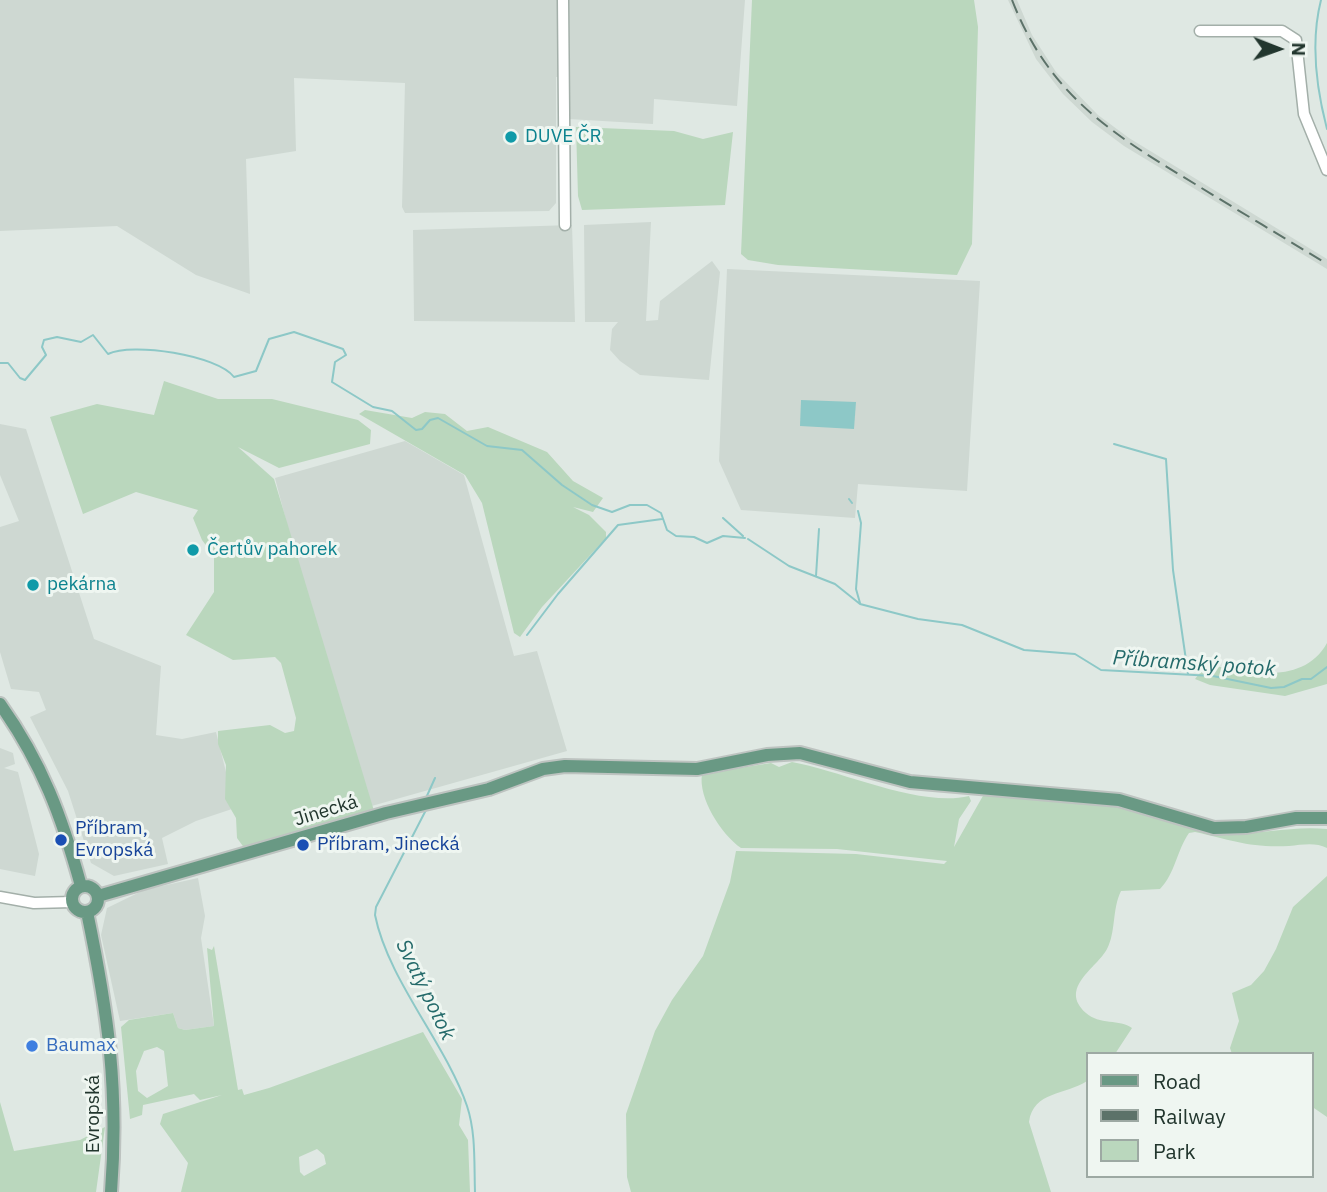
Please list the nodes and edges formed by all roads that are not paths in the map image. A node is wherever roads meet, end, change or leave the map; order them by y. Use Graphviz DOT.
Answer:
graph roads {
  1 [pos="563,0"];
  2 [pos="1200,31"];
  3 [pos="1327,170"];
  4 [pos="565,225"];
  5 [pos="0,704"];
  6 [pos="1327,818"];
  7 [pos="81,886"];
  8 [pos="98,896"];
  9 [pos="0,897"];
  10 [pos="72,902"];
  11 [pos="87,912"];
  12 [pos="111,1192"];
  1 -- 4 [label="street"];
  2 -- 3 [label="street"];
  5 -- 7 [label="main road"];
  6 -- 8 [label="main road, Jinecká"];
  7 -- 8 [label="main road"];
  7 -- 10 [label="main road"];
  8 -- 11 [label="main road"];
  9 -- 10 [label="street"];
  10 -- 11 [label="main road"];
  11 -- 12 [label="main road, Evropská"];
}
